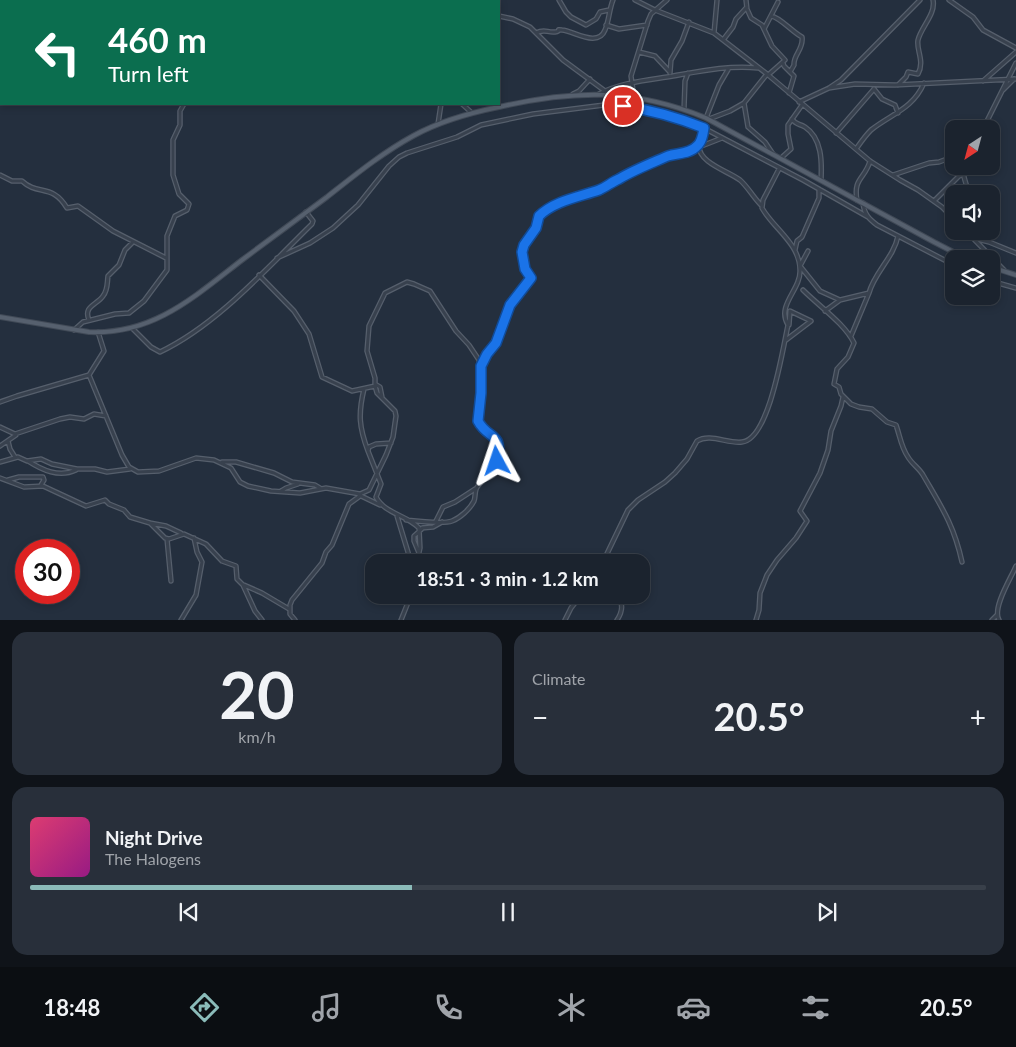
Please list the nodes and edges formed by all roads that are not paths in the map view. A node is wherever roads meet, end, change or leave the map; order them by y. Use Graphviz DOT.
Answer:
graph roads {
  1 [pos="559,0"];
  2 [pos="613,0"];
  3 [pos="636,0"];
  4 [pos="667,0"];
  5 [pos="717,0"];
  6 [pos="746,0"];
  7 [pos="920,0"];
  8 [pos="933,0"];
  9 [pos="949,0"];
  10 [pos="778,2"];
  11 [pos="746,7"];
  12 [pos="609,10"];
  13 [pos="655,10"];
  14 [pos="500,16"];
  15 [pos="771,16"];
  16 [pos="689,22"];
  17 [pos="606,25"];
  18 [pos="647,25"];
  19 [pos="764,30"];
  20 [pos="536,33"];
  21 [pos="714,33"];
  22 [pos="723,40"];
  23 [pos="1016,48"];
  24 [pos="639,52"];
  25 [pos="1016,52"];
  26 [pos="1010,56"];
  27 [pos="1016,61"];
  28 [pos="783,63"];
  29 [pos="729,68"];
  30 [pos="758,68"];
  31 [pos="790,72"];
  32 [pos="688,74"];
  33 [pos="670,75"];
  34 [pos="767,75"];
  35 [pos="590,79"];
  36 [pos="1007,79"];
  37 [pos="1015,79"];
  38 [pos="983,82"];
  39 [pos="632,83"];
  40 [pos="924,83"];
  41 [pos="898,85"];
  42 [pos="872,87"];
  43 [pos="829,88"];
  44 [pos="605,91"];
  45 [pos="1001,92"];
  46 [pos="788,93"];
  47 [pos="573,94"];
  48 [pos="599,94"];
  49 [pos="634,97"];
  50 [pos="744,103"];
  51 [pos="801,103"];
  52 [pos="183,105"];
  53 [pos="441,105"];
  54 [pos="463,105"];
  55 [pos="684,109"];
  56 [pos="472,113"];
  57 [pos="898,114"];
  58 [pos="707,118"];
  59 [pos="792,119"];
  60 [pos="987,120"];
  61 [pos="438,124"];
  62 [pos="704,128"];
  63 [pos="836,133"];
  64 [pos="723,138"];
  65 [pos="699,146"];
  66 [pos="856,149"];
  67 [pos="768,151"];
  68 [pos="773,154"];
  69 [pos="782,158"];
  70 [pos="945,160"];
  71 [pos="870,161"];
  72 [pos="769,163"];
  73 [pos="779,169"];
  74 [pos="0,175"];
  75 [pos="962,175"];
  76 [pos="892,176"];
  77 [pos="821,180"];
  78 [pos="819,189"];
  79 [pos="857,200"];
  80 [pos="934,201"];
  81 [pos="863,203"];
  82 [pos="761,205"];
  83 [pos="945,211"];
  84 [pos="306,212"];
  85 [pos="868,217"];
  86 [pos="898,236"];
  87 [pos="975,240"];
  88 [pos="981,240"];
  89 [pos="133,242"];
  90 [pos="950,250"];
  91 [pos="795,251"];
  92 [pos="808,251"];
  93 [pos="1016,253"];
  94 [pos="166,258"];
  95 [pos="277,258"];
  96 [pos="945,260"];
  97 [pos="800,266"];
  98 [pos="1000,270"];
  99 [pos="1006,272"];
  100 [pos="259,275"];
  101 [pos="1016,275"];
  102 [pos="1000,284"];
  103 [pos="1016,288"];
  104 [pos="803,290"];
  105 [pos="870,293"];
  106 [pos="840,300"];
  107 [pos="825,311"];
  108 [pos="0,317"];
  109 [pos="90,320"];
  110 [pos="788,325"];
  111 [pos="132,328"];
  112 [pos="74,330"];
  113 [pos="98,332"];
  114 [pos="851,336"];
  115 [pos="785,341"];
  116 [pos="481,366"];
  117 [pos="89,375"];
  118 [pos="375,385"];
  119 [pos="364,388"];
  120 [pos="843,397"];
  121 [pos="0,402"];
  122 [pos="106,416"];
  123 [pos="0,427"];
  124 [pos="17,434"];
  125 [pos="8,440"];
  126 [pos="390,443"];
  127 [pos="0,446"];
  128 [pos="11,451"];
  129 [pos="368,451"];
  130 [pos="14,458"];
  131 [pos="7,460"];
  132 [pos="27,461"];
  133 [pos="0,462"];
  134 [pos="221,462"];
  135 [pos="77,469"];
  136 [pos="132,469"];
  137 [pos="378,474"];
  138 [pos="0,478"];
  139 [pos="8,480"];
  140 [pos="298,484"];
  141 [pos="41,485"];
  142 [pos="321,488"];
  143 [pos="476,489"];
  144 [pos="369,490"];
  145 [pos="280,492"];
  146 [pos="356,494"];
  147 [pos="362,497"];
  148 [pos="381,506"];
  149 [pos="397,515"];
  150 [pos="406,520"];
  151 [pos="436,521"];
  152 [pos="442,522"];
  153 [pos="150,523"];
  154 [pos="421,529"];
  155 [pos="182,534"];
  156 [pos="194,538"];
  157 [pos="168,539"];
  158 [pos="409,554"];
  159 [pos="420,554"];
  160 [pos="607,554"];
  161 [pos="962,562"];
  162 [pos="1016,566"];
  163 [pos="171,581"];
  164 [pos="243,585"];
  165 [pos="407,604"];
  166 [pos="574,604"];
  167 [pos="621,604"];
  168 [pos="289,610"];
  169 [pos="998,618"];
  170 [pos="181,620"];
  171 [pos="262,620"];
  172 [pos="294,620"];
  173 [pos="401,620"];
  174 [pos="565,620"];
  175 [pos="617,620"];
  176 [pos="756,620"];
  177 [pos="992,620"];
  1 -- 12 [label="street"];
  2 -- 12 [label="street"];
  3 -- 13 [label="street"];
  4 -- 13 [label="street"];
  5 -- 21 [label="street"];
  6 -- 11 [label="street"];
  7 -- 43 [label="street"];
  8 -- 41 [label="street"];
  9 -- 23 [label="street"];
  10 -- 15 [label="street"];
  11 -- 19 [label="street"];
  11 -- 22 [label="street"];
  12 -- 17 [label="street"];
  13 -- 16 [label="street"];
  13 -- 18 [label="street"];
  14 -- 20 [label="street"];
  15 -- 19 [label="street"];
  15 -- 31 [label="street"];
  16 -- 21 [label="street"];
  16 -- 33 [label="street"];
  17 -- 18 [label="street"];
  17 -- 20 [label="street"];
  18 -- 24 [label="street"];
  19 -- 28 [label="street"];
  20 -- 35 [label="street"];
  21 -- 22 [label="street"];
  22 -- 30 [label="street"];
  24 -- 33 [label="street"];
  24 -- 39 [label="street"];
  25 -- 26 [label="street"];
  26 -- 27 [label="street"];
  26 -- 38 [label="street"];
  27 -- 36 [label="street"];
  28 -- 31 [label="street"];
  28 -- 34 [label="street"];
  29 -- 30 [label="street"];
  29 -- 32 [label="street"];
  29 -- 58 [label="street"];
  30 -- 34 [label="street"];
  31 -- 46 [label="street"];
  32 -- 33 [label="street"];
  32 -- 55 [label="street"];
  33 -- 39 [label="street"];
  34 -- 46 [label="street"];
  34 -- 50 [label="street"];
  35 -- 44 [label="street"];
  35 -- 47 [label="street"];
  36 -- 37 [label="street"];
  36 -- 38 [label="street"];
  36 -- 45 [label="street"];
  37 -- 45 [label="street"];
  38 -- 40 [label="street"];
  39 -- 44 [label="street"];
  39 -- 49 [label="street"];
  40 -- 41 [label="street"];
  40 -- 57 [label="street"];
  41 -- 42 [label="street"];
  42 -- 43 [label="street"];
  42 -- 57 [label="street"];
  42 -- 63 [label="street"];
  43 -- 51 [label="street"];
  44 -- 48 [label="street"];
  45 -- 60 [label="street"];
  46 -- 51 [label="street"];
  47 -- 48 [label="main road"];
  47 -- 56 [label="main road"];
  48 -- 49 [label="main road"];
  49 -- 55 [label="main road"];
  50 -- 58 [label="street"];
  50 -- 68 [label="street"];
  51 -- 59 [label="street"];
  51 -- 63 [label="street"];
  52 -- 94 [label="street"];
  53 -- 61 [label="street"];
  54 -- 56 [label="street"];
  55 -- 58 [label="main road"];
  56 -- 61 [label="main road"];
  57 -- 66 [label="street"];
  58 -- 67 [label="main road"];
  59 -- 69 [label="street"];
  59 -- 77 [label="street"];
  61 -- 84 [label="main road"];
  62 -- 64 [label="street"];
  62 -- 65 [label="street"];
  62 -- 95 [label="street"];
  63 -- 66 [label="street"];
  64 -- 65 [label="street"];
  64 -- 72 [label="street"];
  65 -- 82 [label="street"];
  65 -- 116 [label="street"];
  66 -- 71 [label="street"];
  67 -- 68 [label="main road"];
  67 -- 72 [label="street"];
  68 -- 69 [label="main road"];
  69 -- 77 [label="main road"];
  70 -- 76 [label="street"];
  71 -- 76 [label="street"];
  71 -- 79 [label="street"];
  72 -- 73 [label="street"];
  73 -- 78 [label="street"];
  73 -- 82 [label="street"];
  74 -- 89 [label="street"];
  75 -- 80 [label="street"];
  76 -- 80 [label="street"];
  77 -- 79 [label="main road"];
  78 -- 85 [label="street"];
  78 -- 91 [label="street"];
  79 -- 81 [label="main road"];
  80 -- 83 [label="street"];
  81 -- 85 [label="street"];
  81 -- 90 [label="main road"];
  82 -- 91 [label="street"];
  84 -- 95 [label="street"];
  84 -- 111 [label="main road"];
  85 -- 86 [label="street"];
  86 -- 96 [label="street"];
  86 -- 105 [label="street"];
  87 -- 99 [label="street"];
  88 -- 93 [label="street"];
  89 -- 94 [label="street"];
  89 -- 109 [label="street"];
  91 -- 97 [label="street"];
  92 -- 97 [label="street"];
  94 -- 109 [label="street"];
  95 -- 100 [label="street"];
  97 -- 106 [label="street"];
  97 -- 110 [label="street"];
  98 -- 99 [label="main road"];
  99 -- 101 [label="main road"];
  100 -- 111 [label="street"];
  100 -- 119 [label="street"];
  102 -- 103 [label="street"];
  104 -- 107 [label="street"];
  105 -- 106 [label="street"];
  105 -- 114 [label="street"];
  106 -- 107 [label="street"];
  107 -- 114 [label="street"];
  108 -- 112 [label="main road"];
  109 -- 112 [label="street"];
  110 -- 115 [label="street"];
  110 -- 115 [label="street"];
  111 -- 113 [label="main road"];
  112 -- 113 [label="main road"];
  113 -- 117 [label="street"];
  114 -- 120 [label="street"];
  115 -- 160 [label="street"];
  116 -- 118 [label="street"];
  116 -- 143 [label="street"];
  117 -- 121 [label="street"];
  117 -- 122 [label="street"];
  118 -- 119 [label="street"];
  118 -- 126 [label="street"];
  119 -- 129 [label="street"];
  120 -- 161 [label="street"];
  120 -- 176 [label="street"];
  122 -- 124 [label="street"];
  122 -- 136 [label="street"];
  123 -- 124 [label="street"];
  124 -- 125 [label="street"];
  125 -- 127 [label="street"];
  125 -- 128 [label="street"];
  126 -- 129 [label="street"];
  126 -- 137 [label="street"];
  128 -- 130 [label="street"];
  128 -- 131 [label="street"];
  129 -- 137 [label="street"];
  130 -- 131 [label="street"];
  130 -- 132 [label="street"];
  131 -- 133 [label="street"];
  132 -- 135 [label="street"];
  132 -- 135 [label="street"];
  134 -- 136 [label="street"];
  134 -- 140 [label="street"];
  134 -- 145 [label="street"];
  135 -- 136 [label="street"];
  137 -- 144 [label="street"];
  137 -- 148 [label="street"];
  138 -- 139 [label="street"];
  139 -- 141 [label="street"];
  139 -- 141 [label="street"];
  140 -- 142 [label="street"];
  140 -- 145 [label="street"];
  141 -- 153 [label="street"];
  142 -- 145 [label="street"];
  142 -- 146 [label="street"];
  143 -- 151 [label="street"];
  143 -- 152 [label="street"];
  144 -- 146 [label="street"];
  144 -- 147 [label="street"];
  146 -- 147 [label="street"];
  147 -- 148 [label="street"];
  147 -- 168 [label="street"];
  148 -- 149 [label="street"];
  149 -- 150 [label="street"];
  149 -- 158 [label="street"];
  150 -- 151 [label="street"];
  150 -- 154 [label="street"];
  151 -- 152 [label="street"];
  152 -- 154 [label="street"];
  153 -- 155 [label="street"];
  153 -- 157 [label="street"];
  154 -- 159 [label="street"];
  155 -- 156 [label="street"];
  155 -- 157 [label="street"];
  156 -- 164 [label="street"];
  156 -- 170 [label="street"];
  157 -- 163 [label="street"];
  162 -- 169 [label="street"];
  164 -- 168 [label="street"];
  164 -- 171 [label="street"];
  165 -- 173 [label="street"];
  166 -- 174 [label="street"];
  167 -- 175 [label="street"];
  168 -- 172 [label="street"];
  169 -- 177 [label="street"];
}
